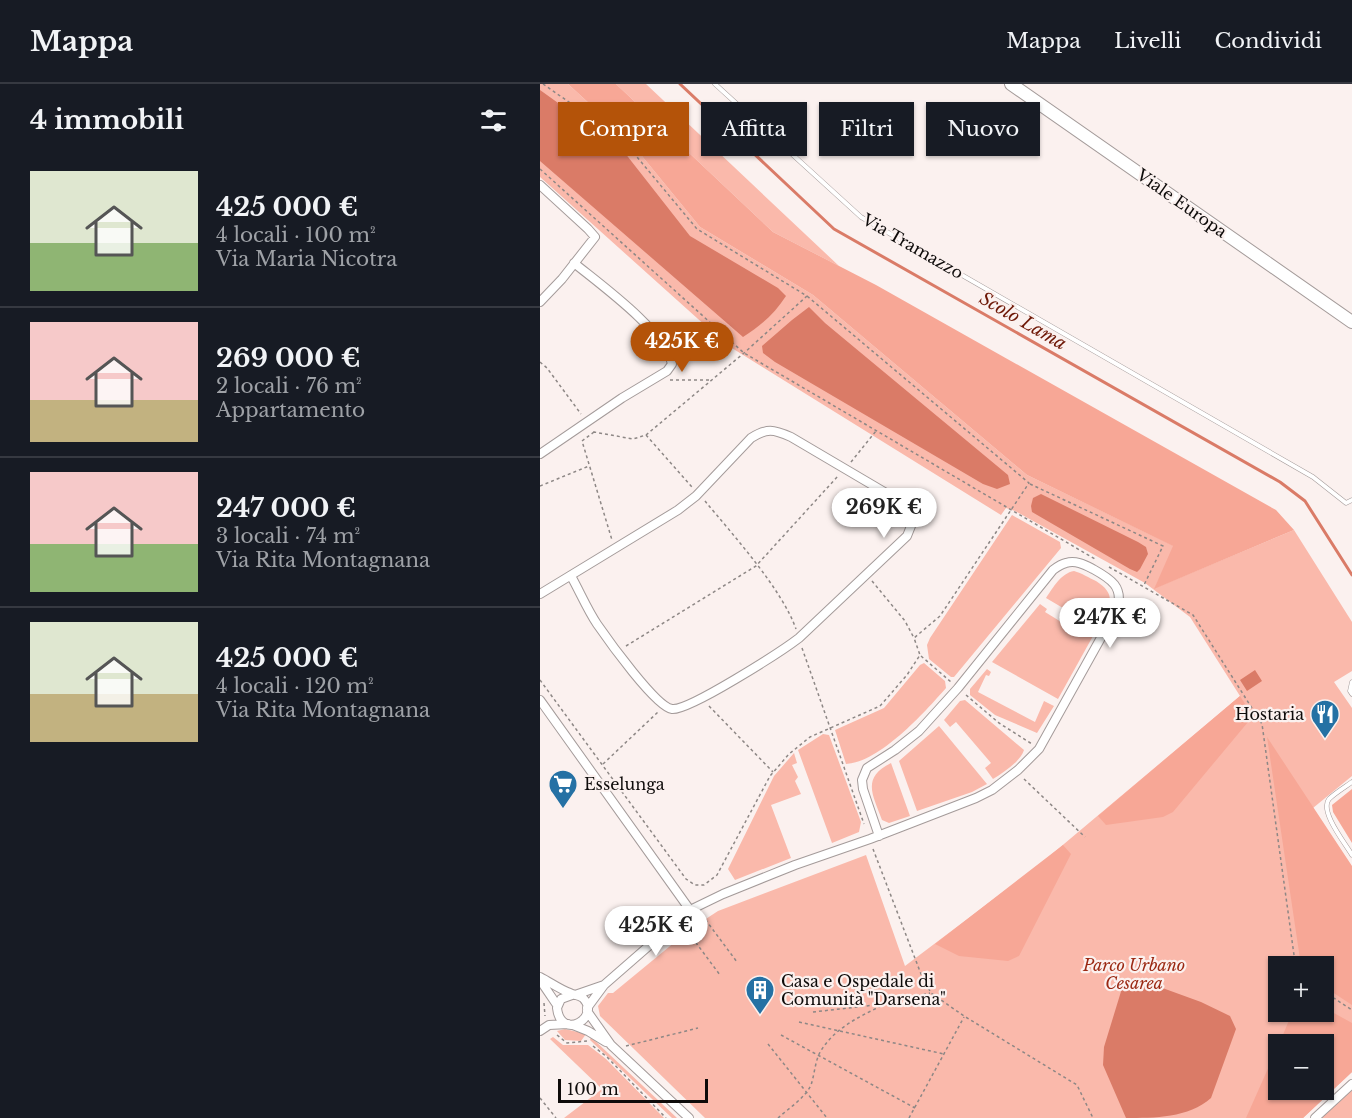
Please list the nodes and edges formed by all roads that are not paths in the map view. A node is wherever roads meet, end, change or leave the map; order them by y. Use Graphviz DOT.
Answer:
graph roads {
  1 [pos="715,84"];
  2 [pos="1011,84"];
  3 [pos="540,185"];
  4 [pos="574,263"];
  5 [pos="540,302"];
  6 [pos="1352,322"];
  7 [pos="540,454"];
  8 [pos="1352,500"];
  9 [pos="571,576"];
  10 [pos="540,594"];
  11 [pos="1352,682"];
  12 [pos="1352,694"];
  13 [pos="540,700"];
  14 [pos="1352,782"];
  15 [pos="879,836"];
  16 [pos="1352,855"];
  17 [pos="690,910"];
  18 [pos="540,978"];
  19 [pos="604,985"];
  20 [pos="573,994"];
  21 [pos="557,1007"];
  22 [pos="587,1010"];
  23 [pos="549,1025"];
  24 [pos="570,1025"];
  25 [pos="540,1031"];
  26 [pos="611,1045"];
  27 [pos="1352,1084"];
  28 [pos="689,1118"];
  29 [pos="1315,1118"];
  1 -- 8 [label="lane, Via Tramazzo"];
  2 -- 6 [label="main road, Viale Europa"];
  3 -- 4 [label="street"];
  4 -- 5 [label="street"];
  4 -- 7 [label="street"];
  9 -- 9 [label="street"];
  9 -- 10 [label="street"];
  11 -- 12 [label="lane"];
  13 -- 17 [label="street"];
  14 -- 16 [label="lane"];
  15 -- 15 [label="street"];
  15 -- 17 [label="street"];
  17 -- 19 [label="street"];
  18 -- 20 [label="street"];
  18 -- 21 [label="street"];
  19 -- 20 [label="street"];
  19 -- 22 [label="street"];
  20 -- 21 [label="street"];
  20 -- 22 [label="street"];
  21 -- 23 [label="street"];
  21 -- 24 [label="street"];
  22 -- 24 [label="street"];
  22 -- 26 [label="street"];
  23 -- 24 [label="street"];
  23 -- 25 [label="street"];
  24 -- 26 [label="street"];
  26 -- 28 [label="street"];
  27 -- 29 [label="street"];
}
